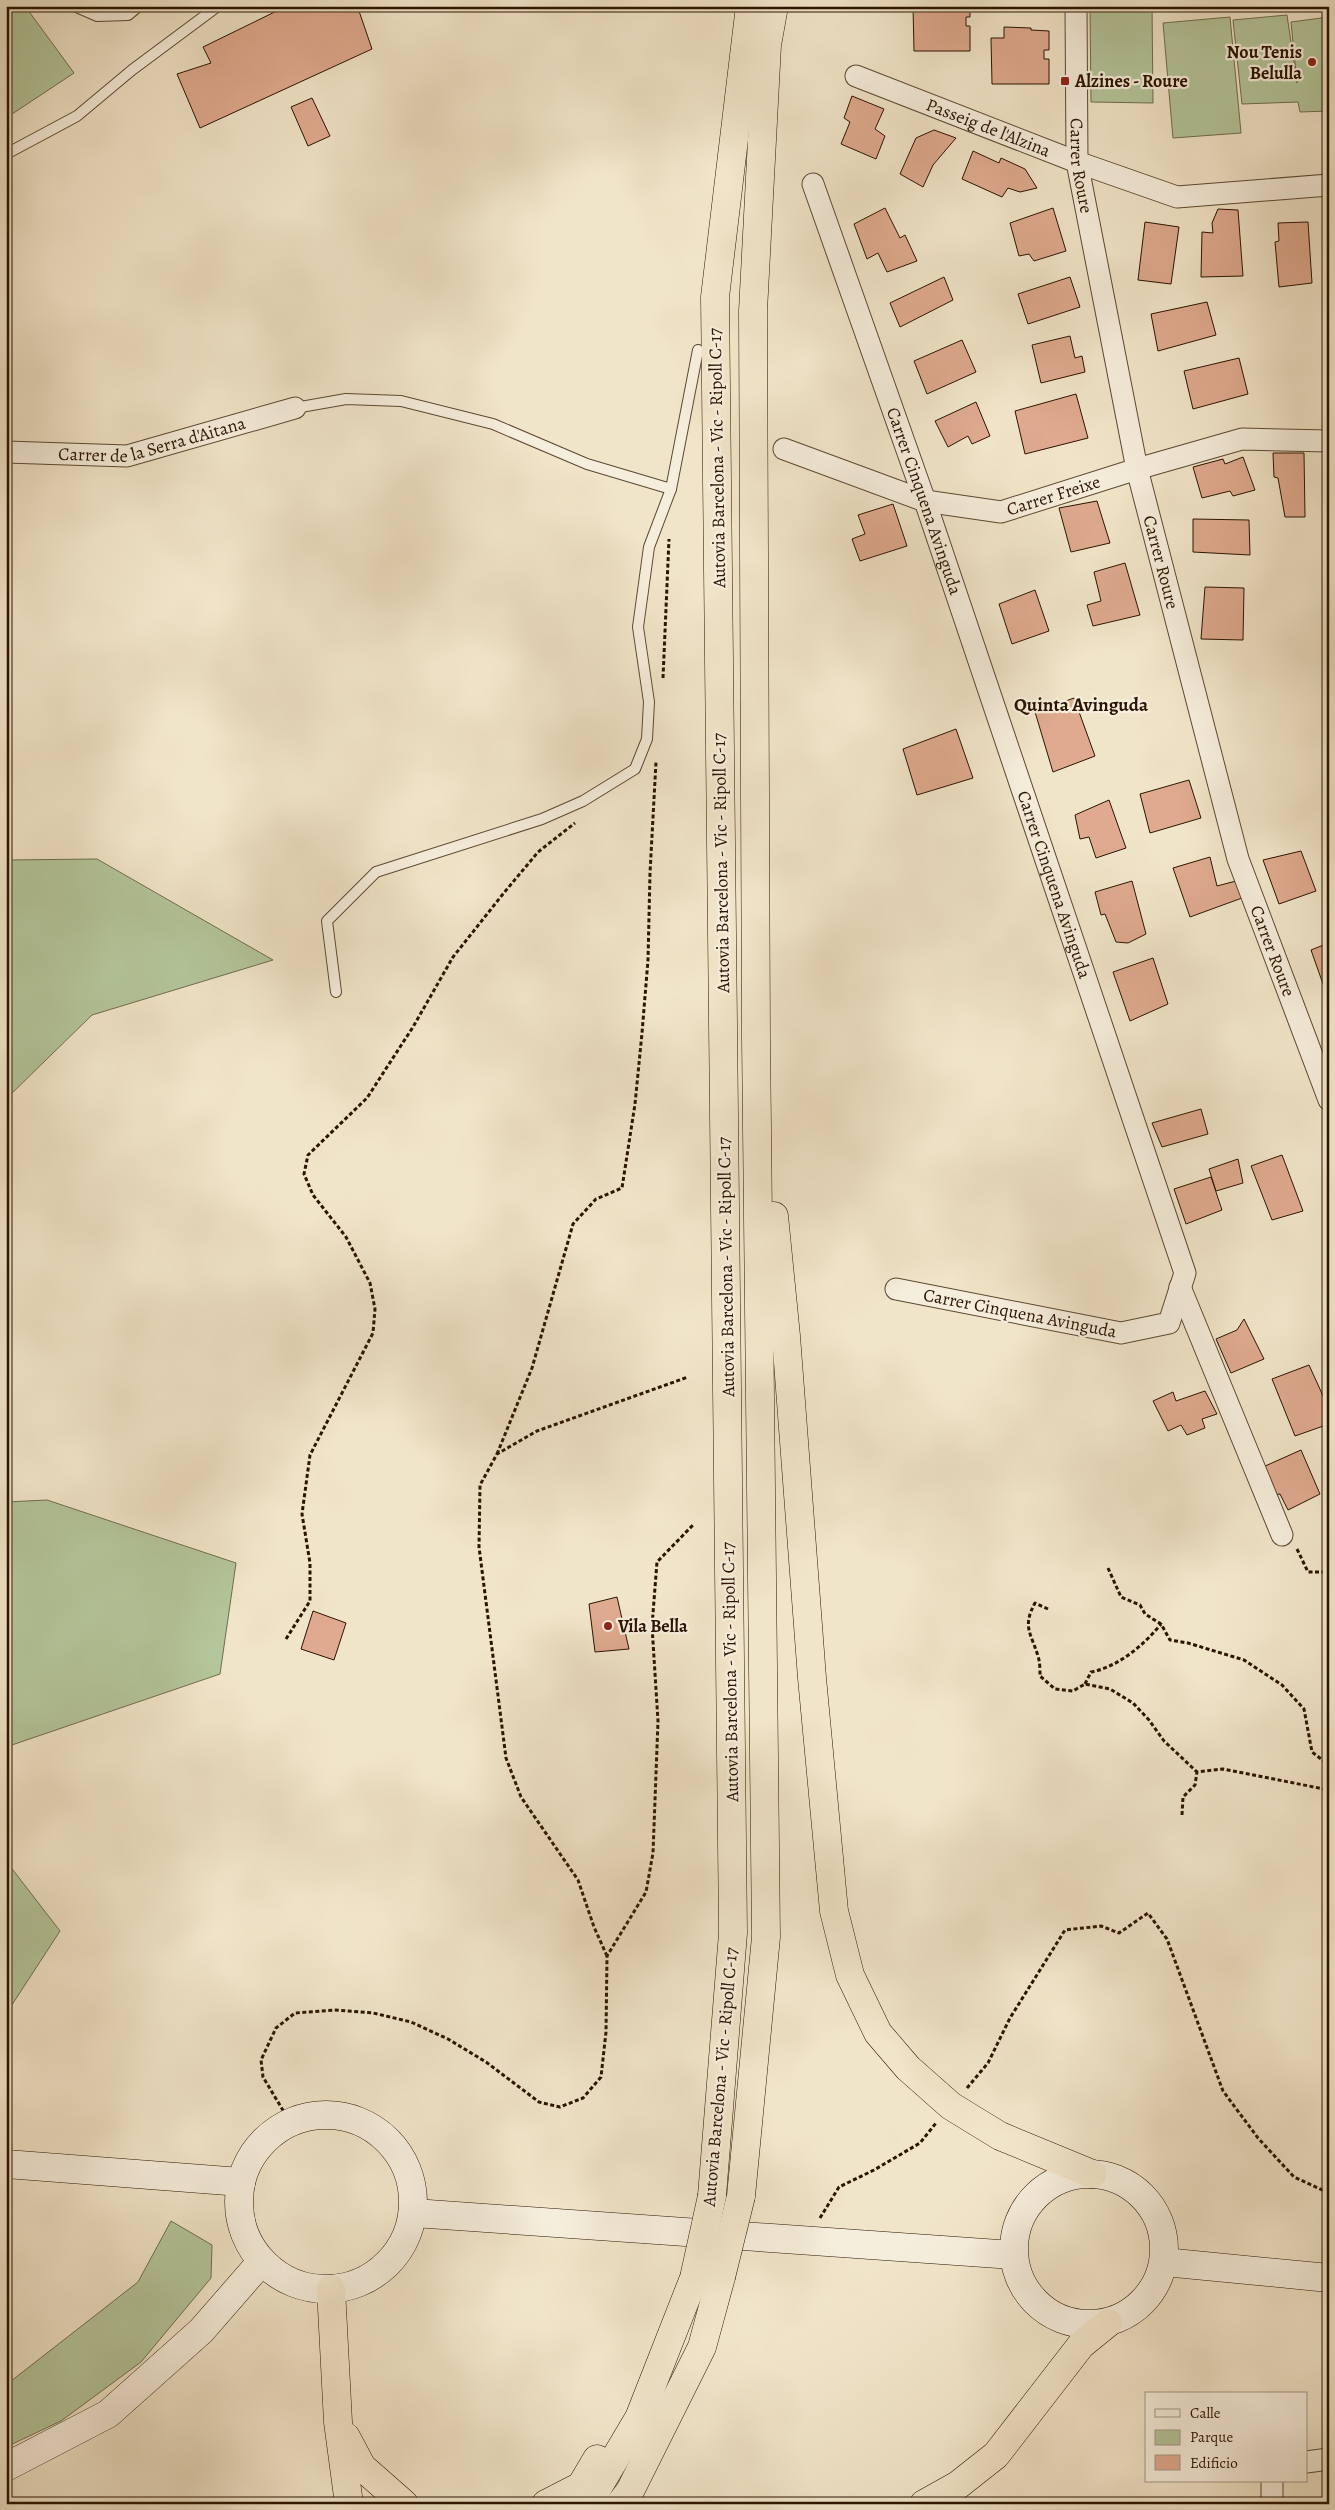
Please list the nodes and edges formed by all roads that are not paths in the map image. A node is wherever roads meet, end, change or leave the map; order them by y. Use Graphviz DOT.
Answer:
graph roads {
  1 [pos="74,6"];
  2 [pos="139,6"];
  3 [pos="218,6"];
  4 [pos="750,6"];
  5 [pos="774,6"];
  6 [pos="1076,6"];
  7 [pos="856,76"];
  8 [pos="6,154"];
  9 [pos="1077,162"];
  10 [pos="813,184"];
  11 [pos="1329,185"];
  12 [pos="698,350"];
  13 [pos="294,408"];
  14 [pos="1329,441"];
  15 [pos="784,448"];
  16 [pos="6,452"];
  17 [pos="1137,469"];
  18 [pos="671,489"];
  19 [pos="925,501"];
  20 [pos="336,992"];
  21 [pos="756,1038"];
  22 [pos="1329,1100"];
  23 [pos="1180,1287"];
  24 [pos="896,1289"];
  25 [pos="1282,1535"];
  26 [pos="6,2164"];
  27 [pos="1092,2174"];
  28 [pos="241,2182"];
  29 [pos="414,2213"];
  30 [pos="1013,2255"];
  31 [pos="262,2261"];
  32 [pos="1164,2262"];
  33 [pos="1329,2278"];
  34 [pos="331,2289"];
  35 [pos="1108,2323"];
  36 [pos="338,2422"];
  37 [pos="1329,2459"];
  38 [pos="1308,2462"];
  39 [pos="6,2466"];
  40 [pos="1272,2482"];
  41 [pos="578,2498"];
  42 [pos="349,2504"];
  43 [pos="404,2504"];
  44 [pos="546,2504"];
  45 [pos="620,2504"];
  46 [pos="924,2504"];
  47 [pos="1272,2504"];
  1 -- 2 [label="lane"];
  3 -- 8 [label="lane"];
  4 -- 41 [label="highway, Autovia Barcelona - Vic - Ripoll C-17, bridge"];
  5 -- 21 [label="highway, Autovia Barcelona - Vic - Ripoll C-17"];
  6 -- 9 [label="street, Carrer Roure"];
  7 -- 9 [label="street, Passeig de l'Alzina"];
  9 -- 11 [label="street, Passeig de l'Alzina"];
  9 -- 17 [label="street, Carrer Roure"];
  10 -- 19 [label="street, Carrer Cinquena Avinguda"];
  12 -- 18 [label="lane"];
  13 -- 16 [label="street, Carrer de la Serra d'Aitana"];
  13 -- 18 [label="lane"];
  14 -- 17 [label="street, Carrer Freixe"];
  15 -- 19 [label="street, Carrer Freixe"];
  17 -- 19 [label="street, Carrer Freixe"];
  17 -- 22 [label="street, Carrer Roure"];
  18 -- 20 [label="lane"];
  19 -- 23 [label="street, Carrer Cinquena Avinguda"];
  21 -- 27 [label="highway"];
  21 -- 45 [label="highway, Autovia Barcelona - Vic - Ripoll C-17, bridge"];
  23 -- 24 [label="street, Carrer Cinquena Avinguda"];
  23 -- 25 [label="street"];
  26 -- 28 [label="street"];
  27 -- 30 [label="street"];
  27 -- 32 [label="street"];
  28 -- 29 [label="street"];
  28 -- 31 [label="street"];
  29 -- 30 [label="street"];
  29 -- 34 [label="street"];
  30 -- 35 [label="street"];
  31 -- 34 [label="street"];
  31 -- 39 [label="street"];
  32 -- 33 [label="street"];
  32 -- 35 [label="street"];
  34 -- 36 [label="highway"];
  35 -- 46 [label="highway"];
  36 -- 42 [label="highway"];
  36 -- 43 [label="highway"];
  37 -- 38 [label="street"];
  40 -- 47 [label="street"];
  41 -- 44 [label="highway"];
}
